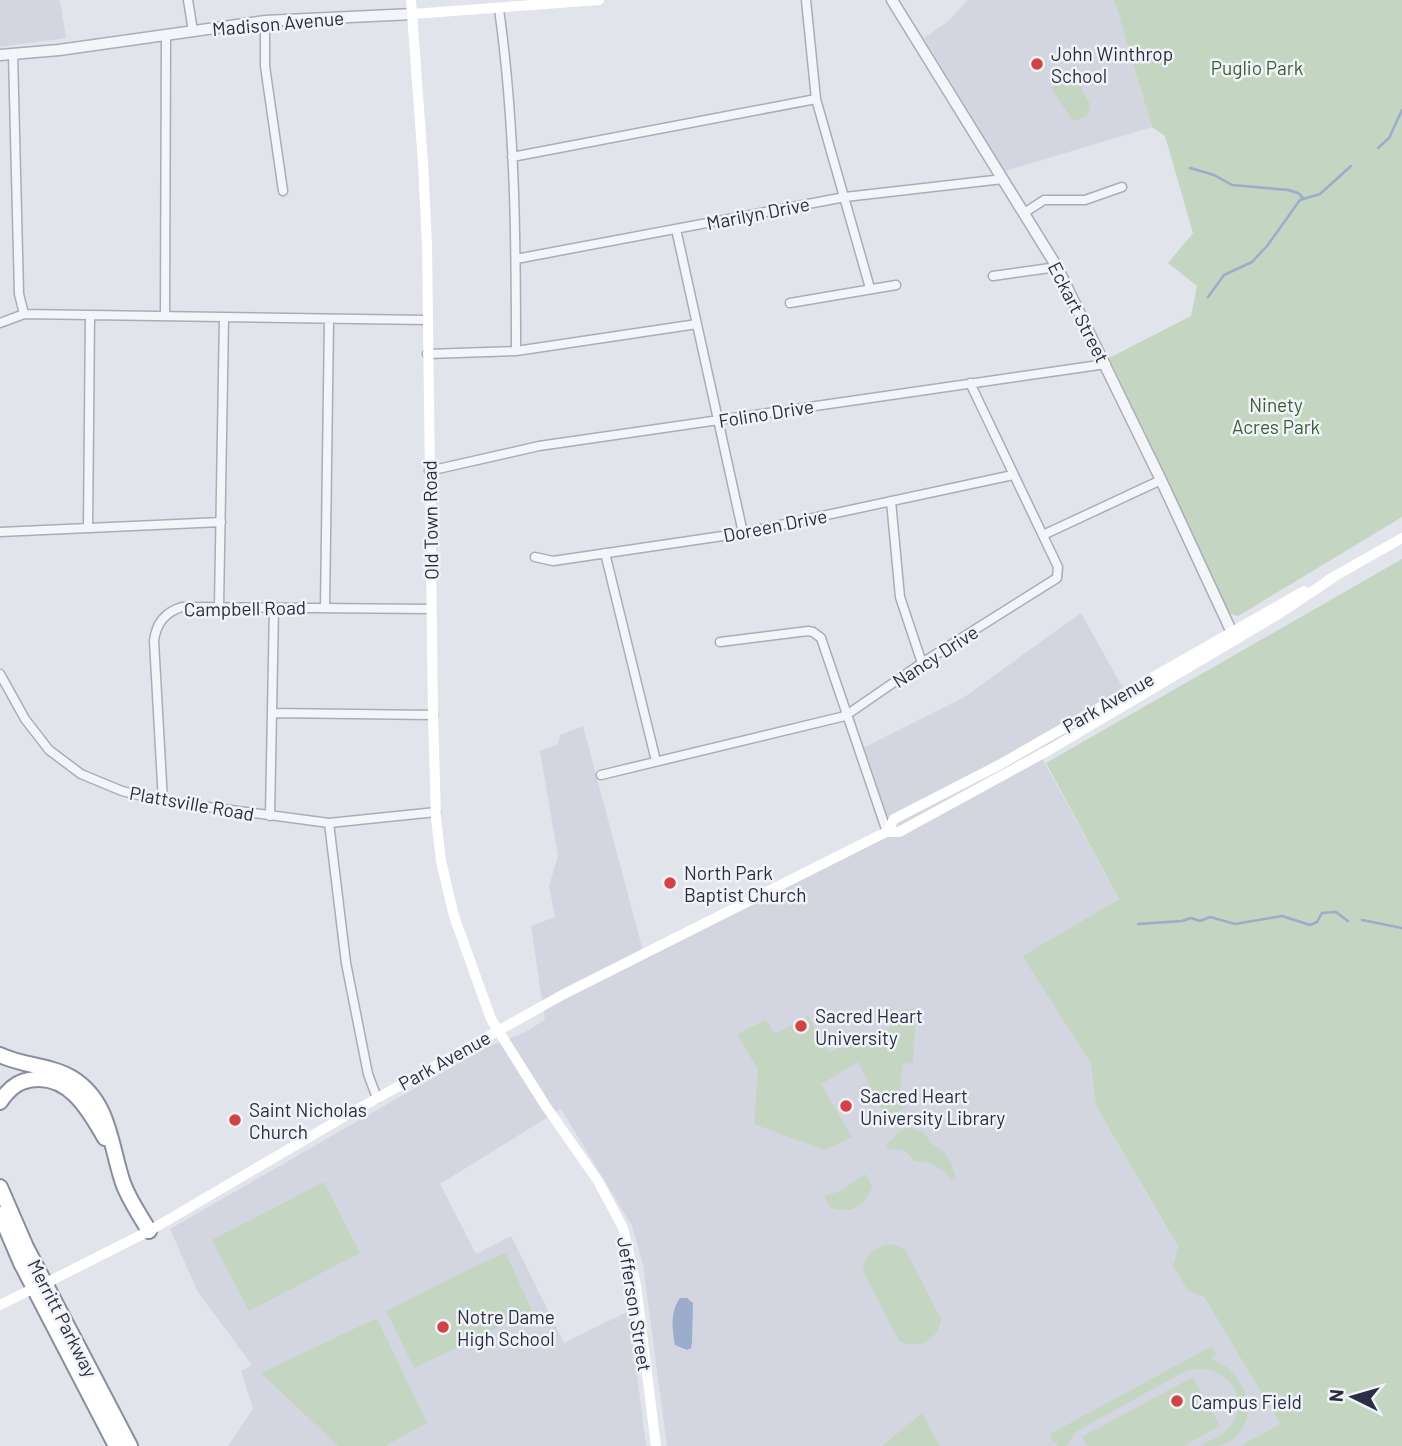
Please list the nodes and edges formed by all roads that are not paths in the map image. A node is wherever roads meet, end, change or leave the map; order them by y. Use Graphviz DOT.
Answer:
graph roads {
  1 [pos="188,0"];
  2 [pos="411,0"];
  3 [pos="599,0"];
  4 [pos="806,0"];
  5 [pos="892,0"];
  6 [pos="499,9"];
  7 [pos="413,14"];
  8 [pos="265,21"];
  9 [pos="193,31"];
  10 [pos="166,35"];
  11 [pos="13,54"];
  12 [pos="0,55"];
  13 [pos="816,99"];
  14 [pos="512,157"];
  15 [pos="1003,179"];
  16 [pos="1122,187"];
  17 [pos="283,191"];
  18 [pos="845,197"];
  19 [pos="1024,213"];
  20 [pos="676,229"];
  21 [pos="516,259"];
  22 [pos="1057,267"];
  23 [pos="993,276"];
  24 [pos="896,285"];
  25 [pos="870,288"];
  26 [pos="790,303"];
  27 [pos="24,314"];
  28 [pos="90,315"];
  29 [pos="165,316"];
  30 [pos="224,318"];
  31 [pos="329,319"];
  32 [pos="427,320"];
  33 [pos="0,323"];
  34 [pos="697,324"];
  35 [pos="516,351"];
  36 [pos="428,354"];
  37 [pos="1105,364"];
  38 [pos="970,383"];
  39 [pos="719,420"];
  40 [pos="429,471"];
  41 [pos="1013,475"];
  42 [pos="1161,480"];
  43 [pos="891,501"];
  44 [pos="221,523"];
  45 [pos="88,527"];
  46 [pos="0,532"];
  47 [pos="743,533"];
  48 [pos="1043,535"];
  49 [pos="1402,538"];
  50 [pos="605,553"];
  51 [pos="535,557"];
  52 [pos="219,607"];
  53 [pos="274,607"];
  54 [pos="325,608"];
  55 [pos="431,609"];
  56 [pos="1233,635"];
  57 [pos="720,642"];
  58 [pos="922,663"];
  59 [pos="0,674"];
  60 [pos="272,713"];
  61 [pos="433,715"];
  62 [pos="845,716"];
  63 [pos="1040,741"];
  64 [pos="1049,750"];
  65 [pos="656,761"];
  66 [pos="601,775"];
  67 [pos="163,800"];
  68 [pos="436,812"];
  69 [pos="270,816"];
  70 [pos="329,823"];
  71 [pos="887,832"];
  72 [pos="498,1030"];
  73 [pos="0,1055"];
  74 [pos="377,1098"];
  75 [pos="0,1102"];
  76 [pos="114,1153"];
  77 [pos="0,1176"];
  78 [pos="0,1187"];
  79 [pos="4,1210"];
  80 [pos="149,1231"];
  81 [pos="0,1240"];
  82 [pos="22,1263"];
  83 [pos="2,1302"];
  84 [pos="116,1446"];
  85 [pos="130,1446"];
  86 [pos="656,1446"];
  1 -- 9 [label="street"];
  2 -- 7 [label="main road, Old Town Road"];
  3 -- 6 [label="main road, Madison Avenue"];
  4 -- 13 [label="street"];
  5 -- 15 [label="street, Eckart Street"];
  6 -- 7 [label="main road, Madison Avenue"];
  6 -- 14 [label="street"];
  7 -- 8 [label="street, Madison Avenue"];
  7 -- 32 [label="main road, Old Town Road"];
  8 -- 9 [label="street, Madison Avenue"];
  8 -- 17 [label="street"];
  9 -- 10 [label="street, Madison Avenue"];
  10 -- 11 [label="street, Madison Avenue"];
  10 -- 29 [label="street"];
  11 -- 12 [label="street, Madison Avenue"];
  11 -- 27 [label="street"];
  13 -- 14 [label="street"];
  13 -- 18 [label="street"];
  14 -- 21 [label="street"];
  15 -- 18 [label="street, Marilyn Drive"];
  15 -- 19 [label="street, Eckart Street"];
  16 -- 19 [label="street"];
  18 -- 20 [label="street, Marilyn Drive"];
  18 -- 25 [label="street"];
  19 -- 22 [label="street, Eckart Street"];
  20 -- 21 [label="street, Marilyn Drive"];
  20 -- 34 [label="street"];
  21 -- 35 [label="street"];
  22 -- 23 [label="street"];
  22 -- 37 [label="street, Eckart Street"];
  24 -- 25 [label="street"];
  25 -- 26 [label="street"];
  27 -- 28 [label="street"];
  27 -- 33 [label="street"];
  28 -- 29 [label="street"];
  28 -- 45 [label="street"];
  29 -- 30 [label="street"];
  30 -- 31 [label="street"];
  30 -- 44 [label="street"];
  31 -- 32 [label="street"];
  31 -- 54 [label="street"];
  32 -- 36 [label="main road, Old Town Road"];
  34 -- 35 [label="street"];
  34 -- 39 [label="street"];
  35 -- 36 [label="street"];
  36 -- 40 [label="main road, Old Town Road"];
  37 -- 38 [label="street, Folino Drive"];
  37 -- 42 [label="street, Eckart Street"];
  38 -- 39 [label="street, Folino Drive"];
  38 -- 41 [label="street, Nancy Drive"];
  39 -- 40 [label="street, Folino Drive"];
  39 -- 47 [label="street"];
  40 -- 55 [label="main road, Old Town Road"];
  41 -- 43 [label="street, Doreen Drive"];
  41 -- 48 [label="street, Nancy Drive"];
  42 -- 48 [label="street"];
  42 -- 56 [label="street, Eckart Street"];
  43 -- 47 [label="street, Doreen Drive"];
  43 -- 58 [label="street"];
  44 -- 45 [label="street"];
  44 -- 52 [label="street"];
  45 -- 46 [label="street"];
  47 -- 50 [label="street, Doreen Drive"];
  48 -- 58 [label="street, Nancy Drive"];
  49 -- 56 [label="main road, Park Avenue"];
  50 -- 51 [label="street, Doreen Drive"];
  50 -- 65 [label="street"];
  52 -- 53 [label="street, Campbell Road"];
  52 -- 67 [label="street, Campbell Road"];
  53 -- 54 [label="street, Campbell Road"];
  53 -- 60 [label="street"];
  54 -- 55 [label="street, Campbell Road"];
  55 -- 61 [label="main road, Old Town Road"];
  56 -- 63 [label="main road, Park Avenue"];
  56 -- 64 [label="main road, Park Avenue"];
  57 -- 62 [label="street"];
  58 -- 62 [label="street, Nancy Drive"];
  59 -- 67 [label="street, Plattsville Road"];
  60 -- 61 [label="street"];
  60 -- 69 [label="street"];
  61 -- 68 [label="main road, Old Town Road"];
  62 -- 65 [label="street, Nancy Drive"];
  62 -- 71 [label="street"];
  63 -- 64 [label="main road"];
  63 -- 71 [label="main road, Park Avenue"];
  64 -- 71 [label="main road, Park Avenue"];
  65 -- 66 [label="street, Nancy Drive"];
  67 -- 69 [label="street, Plattsville Road"];
  68 -- 70 [label="street, Plattsville Road"];
  68 -- 72 [label="main road, Old Town Road"];
  69 -- 70 [label="street, Plattsville Road"];
  70 -- 74 [label="street"];
  71 -- 72 [label="main road, Park Avenue"];
  72 -- 74 [label="main road, Park Avenue"];
  72 -- 86 [label="main road, Jefferson Street"];
  73 -- 76 [label="highway"];
  74 -- 80 [label="main road, Park Avenue"];
  75 -- 76 [label="highway"];
  76 -- 80 [label="highway"];
  77 -- 79 [label="highway"];
  78 -- 79 [label="highway, Merritt Parkway"];
  79 -- 82 [label="highway, Merritt Parkway"];
  79 -- 85 [label="highway, Merritt Parkway"];
  80 -- 83 [label="main road, Park Avenue, bridge"];
  81 -- 82 [label="highway"];
  82 -- 84 [label="highway, Merritt Parkway"];
}
